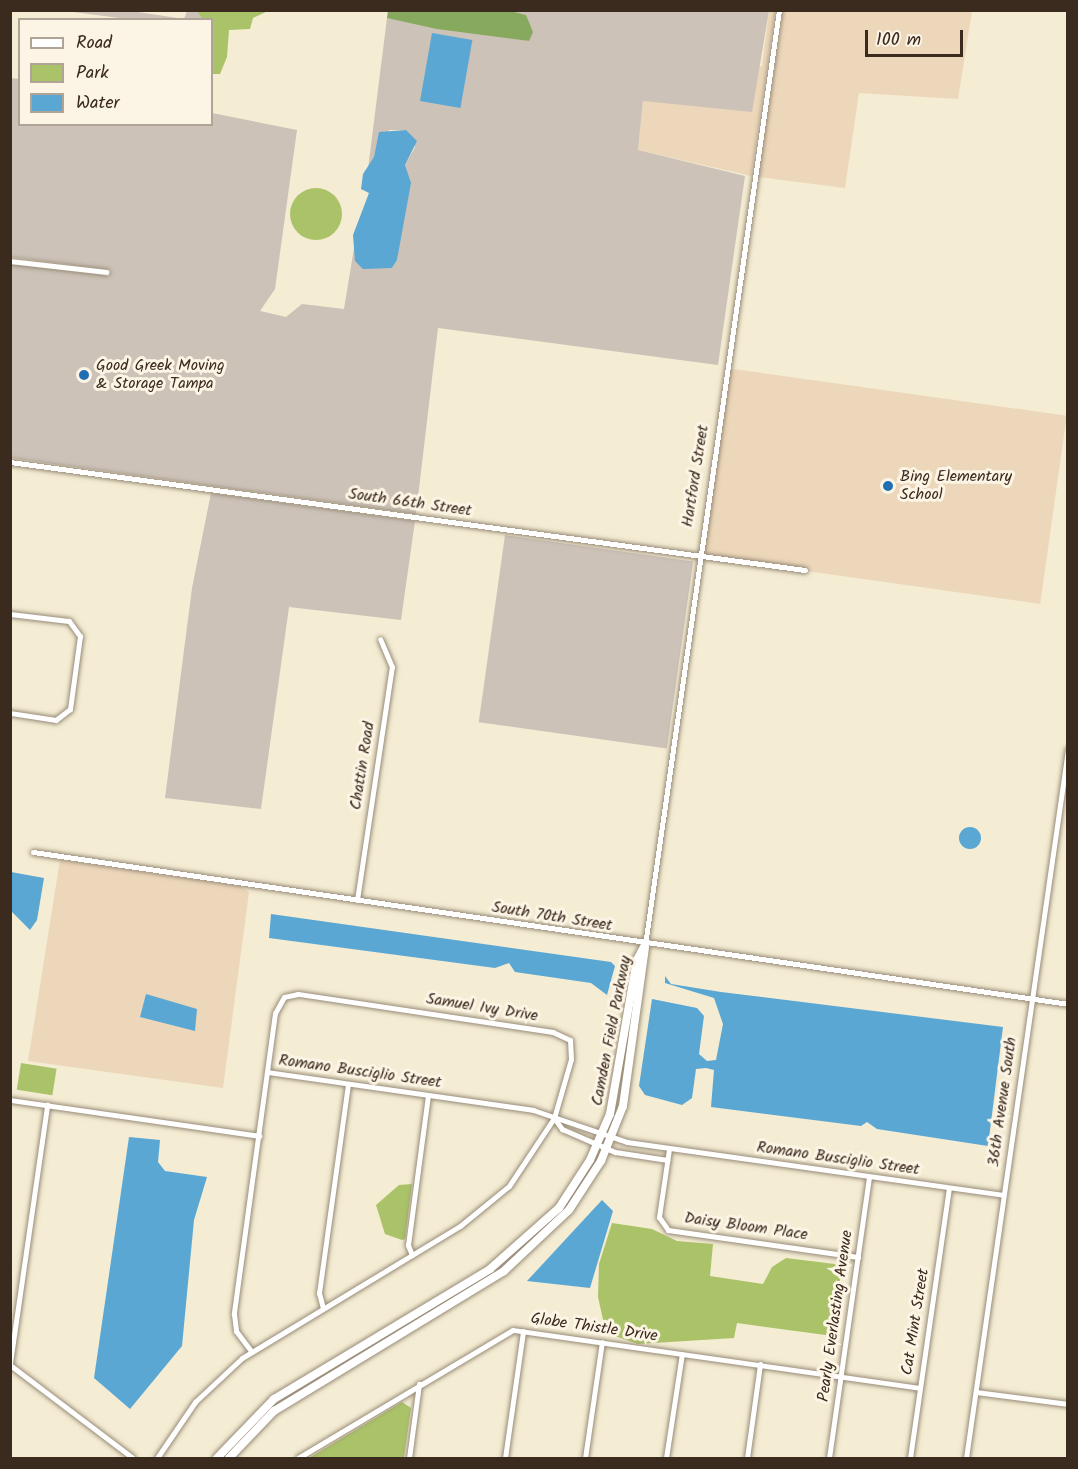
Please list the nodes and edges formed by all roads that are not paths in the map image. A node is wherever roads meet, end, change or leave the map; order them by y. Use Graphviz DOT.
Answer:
graph roads {
  1 [pos="779,10"];
  2 [pos="10,261"];
  3 [pos="106,272"];
  4 [pos="10,462"];
  5 [pos="698,557"];
  6 [pos="805,570"];
  7 [pos="10,614"];
  8 [pos="380,639"];
  9 [pos="10,713"];
  10 [pos="1068,749"];
  11 [pos="33,852"];
  12 [pos="357,900"];
  13 [pos="645,945"];
  14 [pos="1031,999"];
  15 [pos="1068,1004"];
  16 [pos="267,1072"];
  17 [pos="348,1084"];
  18 [pos="428,1095"];
  19 [pos="10,1100"];
  20 [pos="47,1105"];
  21 [pos="554,1118"];
  22 [pos="603,1134"];
  23 [pos="259,1136"];
  24 [pos="612,1138"];
  25 [pos="598,1144"];
  26 [pos="607,1148"];
  27 [pos="669,1149"];
  28 [pos="667,1160"];
  29 [pos="869,1178"];
  30 [pos="949,1189"];
  31 [pos="1003,1195"];
  32 [pos="412,1255"];
  33 [pos="858,1257"];
  34 [pos="323,1308"];
  35 [pos="523,1331"];
  36 [pos="602,1342"];
  37 [pos="252,1352"];
  38 [pos="682,1354"];
  39 [pos="10,1364"];
  40 [pos="760,1364"];
  41 [pos="841,1376"];
  42 [pos="419,1384"];
  43 [pos="919,1388"];
  44 [pos="976,1392"];
  45 [pos="1068,1404"];
  46 [pos="124,1455"];
  47 [pos="133,1458"];
  48 [pos="157,1458"];
  49 [pos="217,1458"];
  50 [pos="229,1458"];
  51 [pos="298,1458"];
  52 [pos="409,1458"];
  53 [pos="505,1458"];
  54 [pos="585,1458"];
  55 [pos="666,1458"];
  56 [pos="747,1458"];
  57 [pos="829,1458"];
  58 [pos="910,1458"];
  59 [pos="966,1458"];
  1 -- 5 [label="street, Hartford Street"];
  2 -- 3 [label="street"];
  4 -- 5 [label="street, South 66th Street"];
  5 -- 6 [label="street, South 66th Street"];
  5 -- 13 [label="street, Hartford Street"];
  7 -- 9 [label="street"];
  8 -- 12 [label="street, Chattin Road"];
  10 -- 14 [label="street, 36th Avenue South"];
  11 -- 12 [label="street, South 70th Street"];
  12 -- 13 [label="street, South 70th Street"];
  13 -- 14 [label="street, South 70th Street"];
  13 -- 22 [label="street, Camden Field Parkway"];
  13 -- 24 [label="street, Camden Field Parkway"];
  14 -- 15 [label="street, South 70th Street"];
  14 -- 31 [label="street, 36th Avenue South"];
  16 -- 17 [label="street, Romano Busciglio Street"];
  16 -- 21 [label="street, Samuel Ivy Drive"];
  16 -- 23 [label="street, Samuel Ivy Drive"];
  17 -- 18 [label="street, Romano Busciglio Street"];
  17 -- 34 [label="street"];
  18 -- 21 [label="street, Romano Busciglio Street"];
  18 -- 32 [label="street"];
  19 -- 20 [label="street"];
  20 -- 23 [label="street"];
  20 -- 39 [label="street"];
  21 -- 22 [label="street, Romano Busciglio Street"];
  21 -- 25 [label="street, Romano Busciglio Street"];
  21 -- 32 [label="street, Samuel Ivy Drive"];
  22 -- 24 [label="street, Romano Busciglio Street"];
  22 -- 25 [label="street, Camden Field Parkway"];
  23 -- 37 [label="street, Samuel Ivy Drive"];
  24 -- 26 [label="street, Camden Field Parkway"];
  24 -- 27 [label="street, Romano Busciglio Street"];
  25 -- 26 [label="street, Romano Busciglio Street"];
  25 -- 49 [label="street, Camden Field Parkway"];
  26 -- 28 [label="street, Romano Busciglio Street"];
  26 -- 50 [label="street, Camden Field Parkway"];
  27 -- 28 [label="street"];
  27 -- 29 [label="street, Romano Busciglio Street"];
  28 -- 33 [label="street, Daisy Bloom Place"];
  29 -- 30 [label="street, Romano Busciglio Street"];
  29 -- 33 [label="street, Pearly Everlasting Avenue"];
  30 -- 31 [label="street, Romano Busciglio Street"];
  30 -- 43 [label="street, Cat Mint Street"];
  31 -- 44 [label="street, 36th Avenue South"];
  32 -- 34 [label="street, Samuel Ivy Drive"];
  33 -- 41 [label="street, Pearly Everlasting Avenue"];
  34 -- 37 [label="street, Samuel Ivy Drive"];
  35 -- 36 [label="street, Globe Thistle Drive"];
  35 -- 42 [label="street, Globe Thistle Drive"];
  35 -- 53 [label="street"];
  36 -- 38 [label="street, Globe Thistle Drive"];
  36 -- 54 [label="street"];
  37 -- 48 [label="street, Samuel Ivy Drive"];
  38 -- 40 [label="street, Globe Thistle Drive"];
  38 -- 55 [label="street"];
  39 -- 46 [label="street"];
  40 -- 41 [label="street, Globe Thistle Drive"];
  40 -- 56 [label="street"];
  41 -- 43 [label="street, Globe Thistle Drive"];
  41 -- 57 [label="street, Pearly Everlasting Avenue"];
  42 -- 51 [label="street, Globe Thistle Drive"];
  42 -- 52 [label="street"];
  43 -- 58 [label="street, Cat Mint Street"];
  44 -- 45 [label="street"];
  44 -- 59 [label="street, 36th Avenue South"];
  46 -- 47 [label="street"];
}
